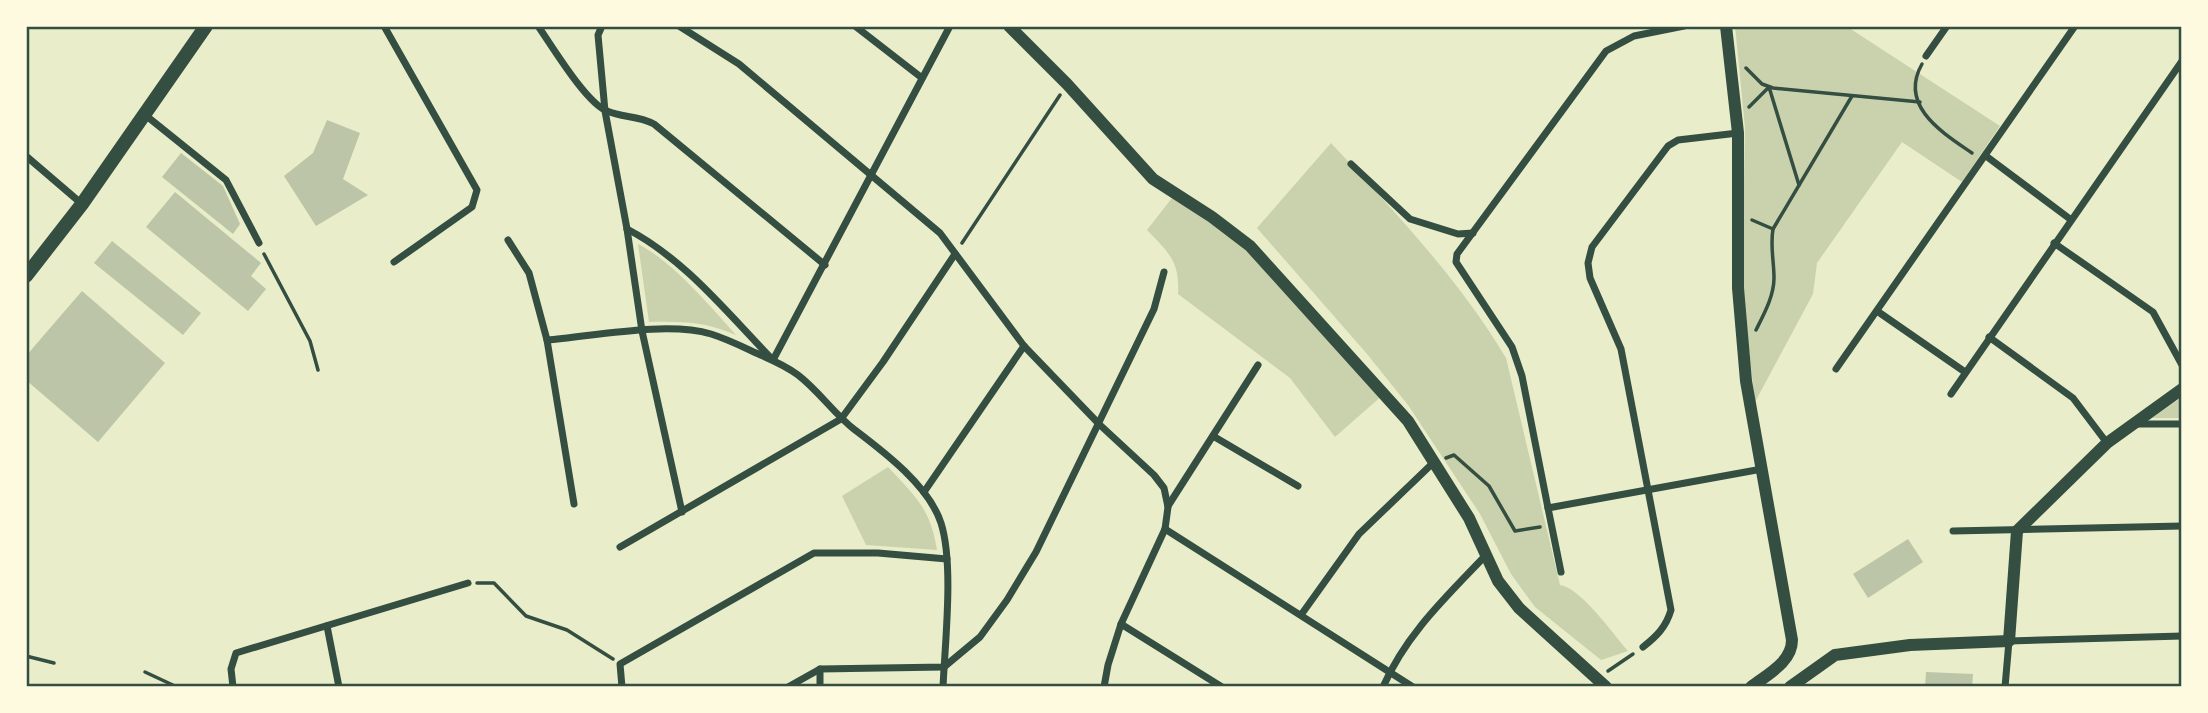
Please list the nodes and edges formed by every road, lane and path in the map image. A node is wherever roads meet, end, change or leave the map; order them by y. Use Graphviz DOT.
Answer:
graph roads {
  1 [pos="206,26"];
  2 [pos="384,26"];
  3 [pos="538,26"];
  4 [pos="602,26"];
  5 [pos="679,26"];
  6 [pos="855,26"];
  7 [pos="950,26"];
  8 [pos="1009,26"];
  9 [pos="1684,26"];
  10 [pos="1726,26"];
  11 [pos="1947,26"];
  12 [pos="2075,26"];
  13 [pos="1926,56"];
  14 [pos="2182,61"];
  15 [pos="1741,62"];
  16 [pos="922,78"];
  17 [pos="1067,84"];
  18 [pos="1769,87"];
  19 [pos="1853,96"];
  20 [pos="1920,102"];
  21 [pos="605,111"];
  22 [pos="144,114"];
  23 [pos="1737,120"];
  24 [pos="1738,133"];
  25 [pos="26,156"];
  26 [pos="1985,159"];
  27 [pos="1351,164"];
  28 [pos="872,174"];
  29 [pos="1799,185"];
  30 [pos="82,204"];
  31 [pos="1738,214"];
  32 [pos="2070,219"];
  33 [pos="627,229"];
  34 [pos="1773,229"];
  35 [pos="1473,233"];
  36 [pos="508,240"];
  37 [pos="258,243"];
  38 [pos="2054,243"];
  39 [pos="955,254"];
  40 [pos="394,262"];
  41 [pos="825,265"];
  42 [pos="1164,272"];
  43 [pos="26,276"];
  44 [pos="1877,311"];
  45 [pos="642,331"];
  46 [pos="1989,337"];
  47 [pos="547,340"];
  48 [pos="1024,346"];
  49 [pos="1743,354"];
  50 [pos="773,360"];
  51 [pos="1258,365"];
  52 [pos="2182,365"];
  53 [pos="1836,369"];
  54 [pos="318,370"];
  55 [pos="1965,372"];
  56 [pos="2182,389"];
  57 [pos="1951,394"];
  58 [pos="841,419"];
  59 [pos="2133,424"];
  60 [pos="2182,424"];
  61 [pos="1100,425"];
  62 [pos="1213,436"];
  63 [pos="2107,443"];
  64 [pos="1434,463"];
  65 [pos="1762,469"];
  66 [pos="1298,486"];
  67 [pos="1648,489"];
  68 [pos="923,492"];
  69 [pos="574,504"];
  70 [pos="1168,507"];
  71 [pos="1548,508"];
  72 [pos="682,512"];
  73 [pos="1551,526"];
  74 [pos="2182,526"];
  75 [pos="1165,529"];
  76 [pos="1953,531"];
  77 [pos="2017,531"];
  78 [pos="621,547"];
  79 [pos="1486,555"];
  80 [pos="947,559"];
  81 [pos="1561,572"];
  82 [pos="468,583"];
  83 [pos="1301,615"];
  84 [pos="1121,624"];
  85 [pos="327,626"];
  86 [pos="2182,636"];
  87 [pos="2009,641"];
  88 [pos="1643,647"];
  89 [pos="26,656"];
  90 [pos="54,663"];
  91 [pos="620,664"];
  92 [pos="944,667"];
  93 [pos="820,669"];
  94 [pos="1390,670"];
  95 [pos="145,672"];
  96 [pos="1601,682"];
  97 [pos="177,687"];
  98 [pos="233,687"];
  99 [pos="339,687"];
  100 [pos="622,687"];
  101 [pos="788,687"];
  102 [pos="820,687"];
  103 [pos="943,687"];
  104 [pos="1104,687"];
  105 [pos="1222,687"];
  106 [pos="1383,687"];
  107 [pos="1413,687"];
  108 [pos="1751,687"];
  109 [pos="1790,687"];
  110 [pos="2005,687"];
  1 -- 22 [label="main road"];
  2 -- 40 [label="street"];
  3 -- 21 [label="street"];
  4 -- 21 [label="street"];
  5 -- 28 [label="street"];
  6 -- 16 [label="street"];
  7 -- 16 [label="street"];
  8 -- 17 [label="street"];
  9 -- 35 [label="street"];
  10 -- 23 [label="street"];
  11 -- 13 [label="street"];
  12 -- 26 [label="street"];
  13 -- 20 [label="path"];
  14 -- 32 [label="street"];
  15 -- 18 [label="path"];
  16 -- 28 [label="street"];
  17 -- 39 [label="path"];
  17 -- 64 [label="street"];
  18 -- 19 [label="path"];
  18 -- 23 [label="path"];
  18 -- 29 [label="path"];
  19 -- 20 [label="path"];
  19 -- 29 [label="path"];
  20 -- 26 [label="path"];
  21 -- 33 [label="street"];
  21 -- 41 [label="street"];
  22 -- 30 [label="main road"];
  22 -- 37 [label="street"];
  23 -- 24 [label="street"];
  24 -- 31 [label="street"];
  24 -- 67 [label="street"];
  25 -- 30 [label="street"];
  26 -- 32 [label="street"];
  26 -- 44 [label="street"];
  27 -- 35 [label="street"];
  28 -- 39 [label="street"];
  28 -- 41 [label="street"];
  29 -- 34 [label="path"];
  30 -- 43 [label="main road"];
  31 -- 34 [label="path"];
  31 -- 49 [label="street"];
  32 -- 38 [label="street"];
  33 -- 45 [label="street"];
  33 -- 50 [label="street"];
  34 -- 49 [label="path"];
  35 -- 71 [label="street"];
  36 -- 47 [label="street"];
  37 -- 54 [label="path"];
  38 -- 46 [label="street"];
  38 -- 52 [label="street"];
  39 -- 48 [label="street"];
  39 -- 58 [label="street"];
  41 -- 50 [label="street"];
  42 -- 61 [label="street"];
  44 -- 53 [label="street"];
  44 -- 55 [label="street"];
  45 -- 47 [label="street"];
  45 -- 50 [label="street"];
  45 -- 72 [label="street"];
  46 -- 55 [label="street"];
  46 -- 63 [label="street"];
  47 -- 69 [label="street"];
  48 -- 61 [label="street"];
  48 -- 68 [label="street"];
  49 -- 65 [label="street"];
  50 -- 58 [label="street"];
  51 -- 62 [label="street"];
  55 -- 57 [label="street"];
  56 -- 59 [label="street"];
  58 -- 68 [label="street"];
  58 -- 72 [label="street"];
  59 -- 60 [label="street"];
  59 -- 63 [label="street"];
  61 -- 70 [label="street"];
  61 -- 92 [label="street"];
  62 -- 66 [label="street"];
  62 -- 70 [label="street"];
  63 -- 77 [label="street"];
  64 -- 73 [label="path"];
  64 -- 79 [label="street"];
  64 -- 83 [label="street"];
  65 -- 67 [label="street"];
  65 -- 108 [label="street"];
  67 -- 71 [label="street"];
  67 -- 88 [label="street"];
  68 -- 80 [label="street"];
  70 -- 75 [label="street"];
  71 -- 73 [label="street"];
  72 -- 78 [label="street"];
  73 -- 81 [label="street"];
  74 -- 77 [label="street"];
  75 -- 83 [label="street"];
  75 -- 84 [label="street"];
  76 -- 77 [label="street"];
  77 -- 87 [label="street"];
  79 -- 94 [label="street"];
  79 -- 96 [label="street"];
  80 -- 91 [label="street"];
  80 -- 92 [label="street"];
  82 -- 85 [label="street"];
  82 -- 91 [label="path"];
  83 -- 94 [label="street"];
  84 -- 104 [label="street"];
  84 -- 105 [label="street"];
  85 -- 98 [label="street"];
  85 -- 99 [label="street"];
  86 -- 87 [label="street"];
  87 -- 109 [label="street"];
  87 -- 110 [label="street"];
  88 -- 96 [label="path"];
  89 -- 90 [label="path"];
  91 -- 100 [label="street"];
  92 -- 93 [label="street"];
  92 -- 103 [label="street"];
  93 -- 101 [label="street"];
  93 -- 102 [label="street"];
  94 -- 106 [label="street"];
  94 -- 107 [label="street"];
  95 -- 97 [label="path"];
}
